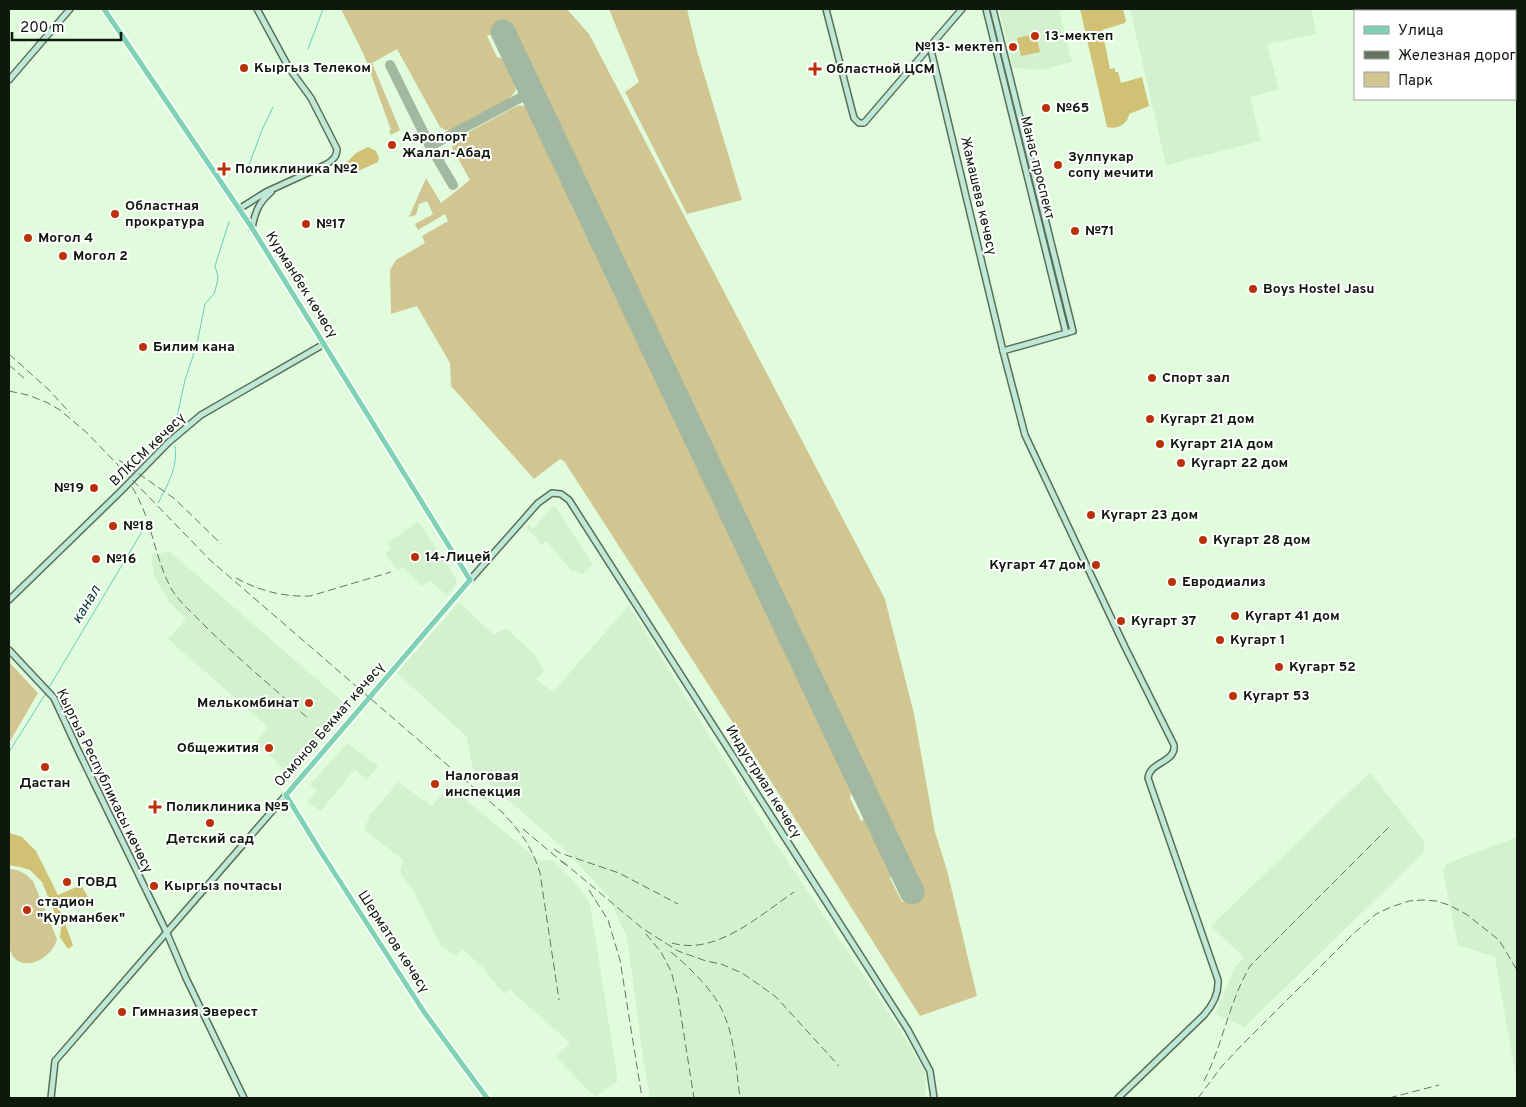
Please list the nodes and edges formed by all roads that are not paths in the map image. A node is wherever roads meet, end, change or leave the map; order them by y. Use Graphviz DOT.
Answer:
graph roads {
  1 [pos="70,9"];
  2 [pos="104,9"];
  3 [pos="257,9"];
  4 [pos="826,9"];
  5 [pos="962,9"];
  6 [pos="986,9"];
  7 [pos="993,9"];
  8 [pos="997,25"];
  9 [pos="991,27"];
  10 [pos="930,46"];
  11 [pos="1004,51"];
  12 [pos="997,53"];
  13 [pos="9,80"];
  14 [pos="1016,101"];
  15 [pos="1010,102"];
  16 [pos="276,188"];
  17 [pos="239,209"];
  18 [pos="252,228"];
  19 [pos="1066,333"];
  20 [pos="324,344"];
  21 [pos="1003,351"];
  22 [pos="470,580"];
  23 [pos="9,600"];
  24 [pos="9,650"];
  25 [pos="286,795"];
  26 [pos="166,931"];
  27 [pos="52,1098"];
  28 [pos="244,1098"];
  29 [pos="487,1098"];
  30 [pos="934,1098"];
  31 [pos="1118,1098"];
  1 -- 13 [label="main road"];
  2 -- 17 [label="main road, Курманбек көчөсү"];
  3 -- 16 [label="main road"];
  4 -- 10 [label="main road"];
  5 -- 10 [label="main road"];
  6 -- 9 [label="main road, Манас проспект"];
  7 -- 8 [label="main road"];
  8 -- 9 [label="main road"];
  8 -- 11 [label="main road"];
  9 -- 12 [label="main road, Манас проспект"];
  10 -- 21 [label="main road, Жамашева көчөсү"];
  11 -- 12 [label="main road"];
  11 -- 14 [label="main road"];
  12 -- 15 [label="main road, Манас проспект"];
  14 -- 15 [label="main road"];
  14 -- 19 [label="main road"];
  15 -- 19 [label="main road, Манас проспект"];
  16 -- 17 [label="main road"];
  16 -- 18 [label="main road"];
  17 -- 18 [label="main road, Курманбек көчөсү"];
  18 -- 20 [label="main road, Курманбек көчөсү"];
  19 -- 21 [label="main road"];
  20 -- 22 [label="main road, Курманбек көчөсү"];
  20 -- 23 [label="main road, ВЛКСМ көчөсү"];
  21 -- 31 [label="main road, Жамашева көчөсү"];
  22 -- 25 [label="main road, Осмонов Бекмат көчөсү"];
  22 -- 30 [label="main road, Индустриал көчөсү"];
  24 -- 26 [label="main road, Кыргыз Республикасы көчөсү"];
  25 -- 26 [label="main road, Осмонов Бекмат көчөсү"];
  25 -- 29 [label="main road, Шерматов көчөсү"];
  26 -- 27 [label="main road, Осмонов Бекмат көчөсү"];
  26 -- 28 [label="main road, Кыргыз Республикасы көчөсү"];
}
